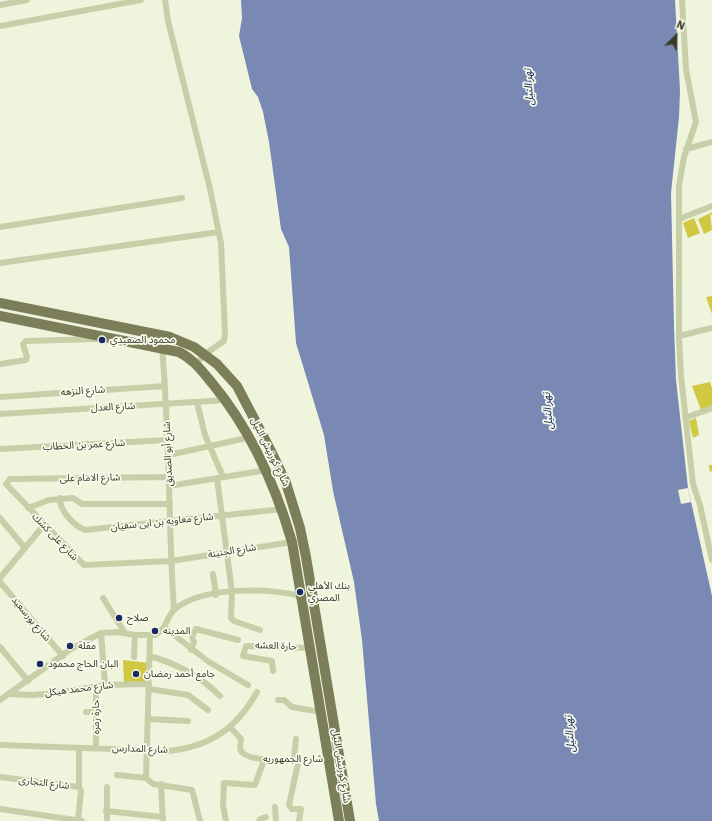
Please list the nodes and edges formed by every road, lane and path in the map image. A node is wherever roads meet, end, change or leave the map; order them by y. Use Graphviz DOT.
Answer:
graph roads {
  1 [pos="27,0"];
  2 [pos="141,0"];
  3 [pos="166,0"];
  4 [pos="682,0"];
  5 [pos="0,5"];
  6 [pos="0,26"];
  7 [pos="712,142"];
  8 [pos="686,149"];
  9 [pos="182,198"];
  10 [pos="712,206"];
  11 [pos="679,219"];
  12 [pos="0,227"];
  13 [pos="219,232"];
  14 [pos="0,264"];
  15 [pos="0,302"];
  16 [pos="0,316"];
  17 [pos="712,328"];
  18 [pos="679,336"];
  19 [pos="104,338"];
  20 [pos="162,348"];
  21 [pos="205,354"];
  22 [pos="0,364"];
  23 [pos="196,364"];
  24 [pos="166,386"];
  25 [pos="0,397"];
  26 [pos="226,400"];
  27 [pos="197,402"];
  28 [pos="166,404"];
  29 [pos="712,408"];
  30 [pos="0,414"];
  31 [pos="685,418"];
  32 [pos="250,437"];
  33 [pos="168,440"];
  34 [pos="209,446"];
  35 [pos="0,449"];
  36 [pos="169,455"];
  37 [pos="267,470"];
  38 [pos="169,477"];
  39 [pos="220,478"];
  40 [pos="10,479"];
  41 [pos="170,486"];
  42 [pos="60,498"];
  43 [pos="170,504"];
  44 [pos="28,508"];
  45 [pos="282,508"];
  46 [pos="222,516"];
  47 [pos="0,518"];
  48 [pos="170,521"];
  49 [pos="44,525"];
  50 [pos="292,542"];
  51 [pos="25,548"];
  52 [pos="227,552"];
  53 [pos="712,560"];
  54 [pos="171,561"];
  55 [pos="213,574"];
  56 [pos="0,578"];
  57 [pos="0,582"];
  58 [pos="232,592"];
  59 [pos="216,595"];
  60 [pos="301,596"];
  61 [pos="103,598"];
  62 [pos="174,610"];
  63 [pos="165,628"];
  64 [pos="260,630"];
  65 [pos="101,633"];
  66 [pos="125,633"];
  67 [pos="135,635"];
  68 [pos="150,636"];
  69 [pos="238,640"];
  70 [pos="0,648"];
  71 [pos="310,648"];
  72 [pos="191,650"];
  73 [pos="63,656"];
  74 [pos="150,656"];
  75 [pos="134,657"];
  76 [pos="273,671"];
  77 [pos="28,681"];
  78 [pos="105,685"];
  79 [pos="248,685"];
  80 [pos="96,686"];
  81 [pos="149,686"];
  82 [pos="257,692"];
  83 [pos="9,694"];
  84 [pos="220,696"];
  85 [pos="0,700"];
  86 [pos="278,700"];
  87 [pos="208,710"];
  88 [pos="86,712"];
  89 [pos="96,712"];
  90 [pos="321,712"];
  91 [pos="148,719"];
  92 [pos="188,721"];
  93 [pos="230,727"];
  94 [pos="296,739"];
  95 [pos="0,745"];
  96 [pos="79,748"];
  97 [pos="96,748"];
  98 [pos="146,750"];
  99 [pos="296,759"];
  100 [pos="264,760"];
  101 [pos="329,760"];
  102 [pos="117,775"];
  103 [pos="0,777"];
  104 [pos="146,778"];
  105 [pos="162,784"];
  106 [pos="79,787"];
  107 [pos="107,787"];
  108 [pos="275,807"];
  109 [pos="0,809"];
  110 [pos="106,811"];
  111 [pos="266,817"];
  112 [pos="163,819"];
  113 [pos="78,820"];
  114 [pos="82,821"];
  115 [pos="107,821"];
  116 [pos="200,821"];
  117 [pos="226,821"];
  118 [pos="259,821"];
  119 [pos="276,821"];
  120 [pos="299,821"];
  121 [pos="339,821"];
  122 [pos="350,821"];
  1 -- 5 [label="street"];
  2 -- 6 [label="street"];
  3 -- 13 [label="street"];
  4 -- 8 [label="street"];
  7 -- 8 [label="street"];
  8 -- 11 [label="street"];
  9 -- 12 [label="street"];
  10 -- 11 [label="street"];
  11 -- 18 [label="street"];
  13 -- 14 [label="street"];
  13 -- 21 [label="street"];
  15 -- 21 [label="main road, شارع كورنيش النيل"];
  16 -- 19 [label="main road, شارع كورنيش النيل"];
  17 -- 18 [label="street"];
  18 -- 31 [label="street"];
  19 -- 20 [label="main road, شارع كورنيش النيل"];
  19 -- 22 [label="street"];
  20 -- 23 [label="main road, شارع كورنيش النيل"];
  20 -- 24 [label="street, شارع أبو الصديق"];
  21 -- 23 [label="street"];
  21 -- 122 [label="main road, شارع كورنيش النيل"];
  23 -- 26 [label="main road, شارع كورنيش النيل"];
  24 -- 25 [label="street, شارع النزهه"];
  24 -- 28 [label="street, شارع أبو الصديق"];
  26 -- 27 [label="street, شارع العدل"];
  26 -- 32 [label="main road, شارع كورنيش النيل"];
  27 -- 28 [label="street, شارع العدل"];
  27 -- 34 [label="street"];
  28 -- 30 [label="street, شارع العدل"];
  28 -- 33 [label="street, شارع أبو الصديق"];
  29 -- 31 [label="street"];
  31 -- 53 [label="street"];
  32 -- 34 [label="street"];
  32 -- 37 [label="main road, شارع كورنيش النيل"];
  33 -- 35 [label="street, شارع عمر بن الخطاب"];
  33 -- 36 [label="street, شارع أبو الصديق"];
  34 -- 36 [label="street"];
  34 -- 39 [label="street"];
  36 -- 38 [label="street, شارع أبو الصديق"];
  37 -- 39 [label="street"];
  37 -- 45 [label="main road, شارع كورنيش النيل"];
  38 -- 40 [label="street, شارع الامام على"];
  38 -- 41 [label="street, شارع أبو الصديق"];
  39 -- 41 [label="street"];
  39 -- 46 [label="street"];
  40 -- 44 [label="street, شارع على كشك"];
  41 -- 43 [label="street, شارع أبو الصديق"];
  42 -- 43 [label="street"];
  42 -- 44 [label="street"];
  42 -- 48 [label="street, شارع معاويه بن ابى سفيان"];
  43 -- 48 [label="street, شارع أبو الصديق"];
  44 -- 49 [label="street, شارع على كشك"];
  45 -- 46 [label="street, شارع معاويه بن ابى سفيان"];
  45 -- 50 [label="main road, شارع كورنيش النيل"];
  46 -- 48 [label="street, شارع معاويه بن ابى سفيان"];
  46 -- 52 [label="street"];
  47 -- 51 [label="street"];
  48 -- 54 [label="street, شارع أبو الصديق"];
  49 -- 51 [label="street"];
  49 -- 54 [label="street, شارع على كشك"];
  50 -- 52 [label="street, شارع الجنينة"];
  50 -- 60 [label="main road, شارع كورنيش النيل"];
  51 -- 56 [label="street"];
  52 -- 54 [label="street, شارع الجنينة"];
  52 -- 58 [label="street"];
  54 -- 62 [label="street, شارع أبو الصديق"];
  55 -- 59 [label="street"];
  57 -- 73 [label="street, شارع بورسعيد"];
  58 -- 59 [label="street"];
  58 -- 60 [label="street"];
  58 -- 64 [label="street"];
  59 -- 62 [label="street"];
  60 -- 71 [label="main road, شارع كورنيش النيل"];
  61 -- 66 [label="street"];
  62 -- 63 [label="street"];
  63 -- 68 [label="street"];
  63 -- 72 [label="street"];
  65 -- 66 [label="street"];
  65 -- 73 [label="street"];
  65 -- 78 [label="street"];
  66 -- 67 [label="street"];
  67 -- 68 [label="street"];
  67 -- 75 [label="street"];
  68 -- 74 [label="street"];
  69 -- 72 [label="street"];
  70 -- 77 [label="street"];
  71 -- 76 [label="street, حارة العشه"];
  71 -- 90 [label="main road, شارع كورنيش النيل"];
  72 -- 79 [label="street"];
  73 -- 77 [label="street"];
  74 -- 81 [label="street"];
  74 -- 84 [label="street"];
  77 -- 83 [label="street"];
  78 -- 80 [label="street, شارع محمد هيكل"];
  78 -- 81 [label="street, شارع محمد هيكل"];
  80 -- 83 [label="street, شارع محمد هيكل"];
  80 -- 89 [label="street, حارة زمره"];
  81 -- 87 [label="street, شارع محمد هيكل"];
  81 -- 91 [label="street"];
  82 -- 93 [label="street, شارع المدارس"];
  83 -- 85 [label="street"];
  86 -- 90 [label="street"];
  88 -- 89 [label="street"];
  89 -- 97 [label="street, حارة زمره"];
  90 -- 101 [label="main road, شارع كورنيش النيل"];
  91 -- 92 [label="street"];
  91 -- 98 [label="street"];
  93 -- 98 [label="street, شارع المدارس"];
  93 -- 100 [label="street, شارع الجمهوريه"];
  94 -- 99 [label="street"];
  95 -- 96 [label="street, شارع المدارس"];
  96 -- 97 [label="street, شارع المدارس"];
  96 -- 106 [label="street"];
  97 -- 98 [label="street, شارع المدارس"];
  98 -- 104 [label="street"];
  99 -- 100 [label="street, شارع الجمهوريه"];
  99 -- 101 [label="street, شارع الجمهوريه"];
  99 -- 120 [label="street"];
  100 -- 117 [label="street"];
  101 -- 121 [label="main road, شارع كورنيش النيل"];
  102 -- 104 [label="street"];
  103 -- 106 [label="street, شارع التجارى"];
  104 -- 105 [label="street"];
  105 -- 112 [label="street"];
  105 -- 116 [label="street"];
  106 -- 113 [label="street, شارع التجارى"];
  107 -- 110 [label="street"];
  108 -- 119 [label="street"];
  109 -- 113 [label="street"];
  110 -- 112 [label="street"];
  110 -- 115 [label="street"];
  111 -- 118 [label="street"];
  113 -- 114 [label="street"];
}
